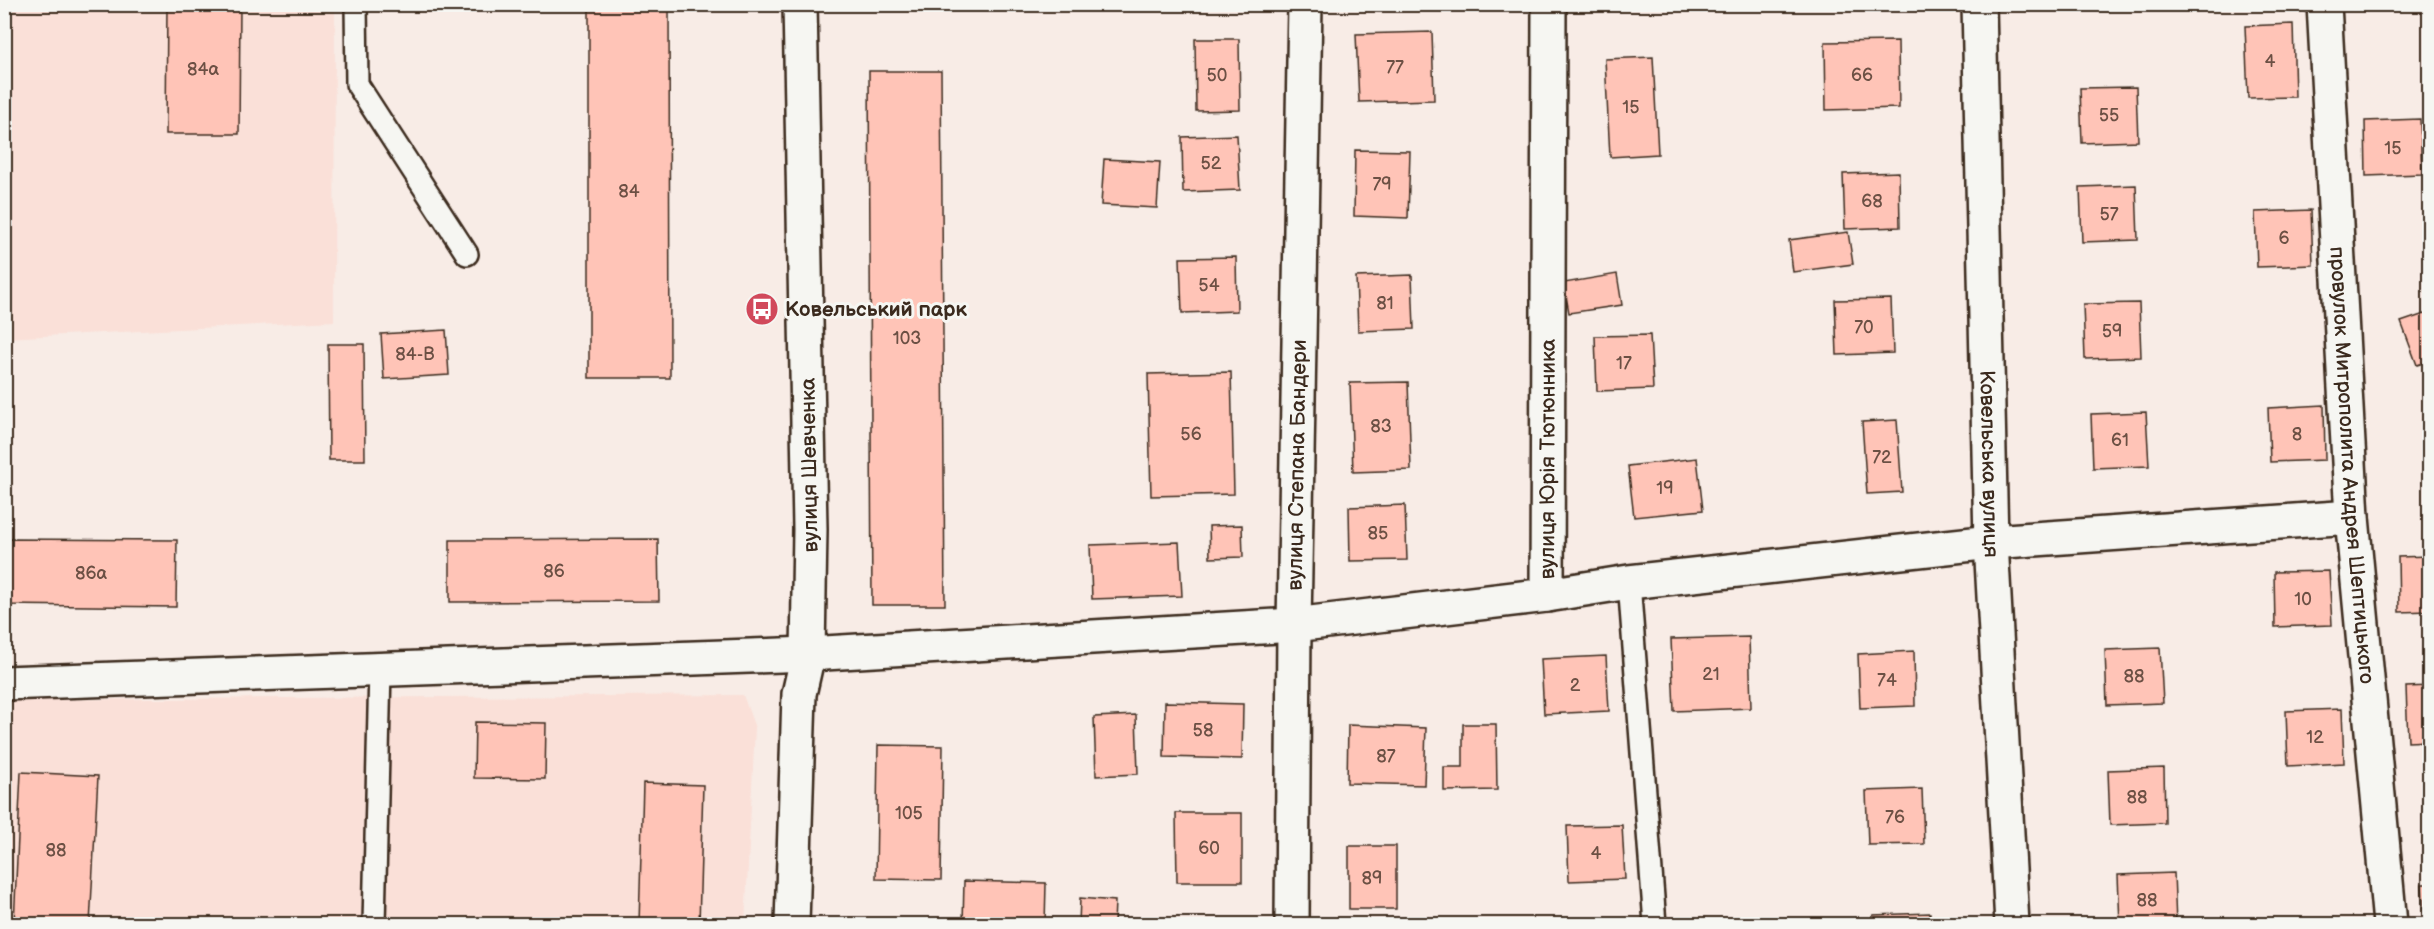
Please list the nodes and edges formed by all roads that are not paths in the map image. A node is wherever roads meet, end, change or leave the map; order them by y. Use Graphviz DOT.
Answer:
graph roads {
  1 [pos="356,4"];
  2 [pos="800,4"];
  3 [pos="1305,4"];
  4 [pos="1550,4"];
  5 [pos="1979,4"];
  6 [pos="2324,4"];
  7 [pos="467,254"];
  8 [pos="2352,517"];
  9 [pos="1990,542"];
  10 [pos="1629,582"];
  11 [pos="1547,595"];
  12 [pos="1294,625"];
  13 [pos="808,654"];
  14 [pos="380,669"];
  15 [pos="4,683"];
  16 [pos="374,924"];
  17 [pos="792,924"];
  18 [pos="1292,924"];
  19 [pos="1655,924"];
  20 [pos="2012,924"];
  21 [pos="2390,924"];
  1 -- 7 [label="lane"];
  2 -- 13 [label="street, вулиця Шевченка"];
  3 -- 12 [label="street, вулиця Степана Бандери"];
  4 -- 11 [label="street, вулиця Юрія Тютюнника"];
  5 -- 9 [label="street, Ковельська вулиця"];
  6 -- 8 [label="street, провулок Митрополита Андрея Шептицького"];
  8 -- 9 [label="street, вулиця Юрія Тютюнника"];
  8 -- 21 [label="street, провулок Митрополита Андрея Шептицького"];
  9 -- 10 [label="street, вулиця Юрія Тютюнника"];
  9 -- 20 [label="street, Ковельська вулиця"];
  10 -- 11 [label="street, вулиця Юрія Тютюнника"];
  10 -- 19 [label="lane"];
  11 -- 12 [label="street"];
  12 -- 13 [label="street"];
  12 -- 18 [label="street, вулиця Степана Бандери"];
  13 -- 14 [label="street"];
  13 -- 17 [label="street, вулиця Шевченка"];
  14 -- 15 [label="street"];
  14 -- 16 [label="lane"];
}
